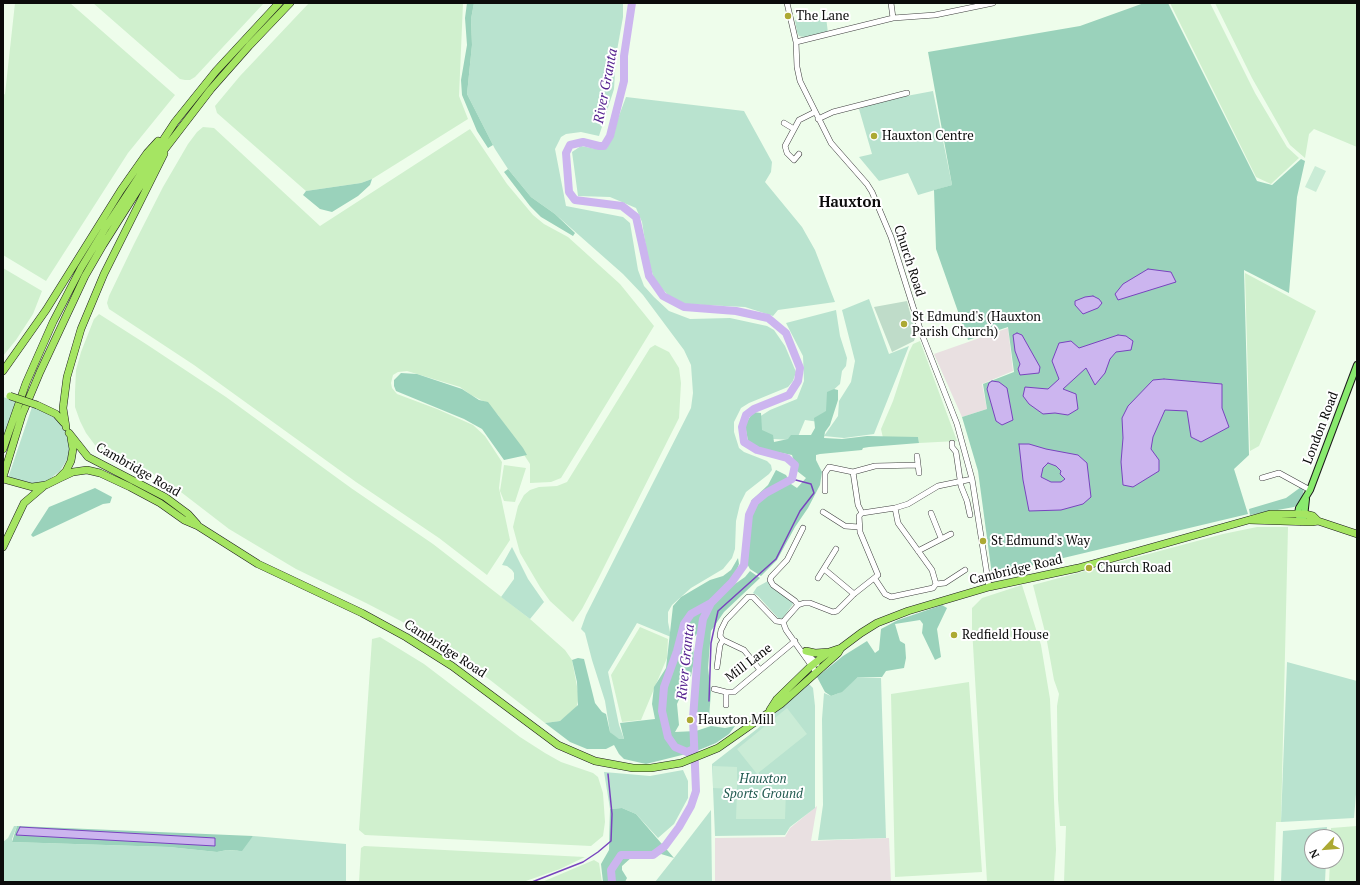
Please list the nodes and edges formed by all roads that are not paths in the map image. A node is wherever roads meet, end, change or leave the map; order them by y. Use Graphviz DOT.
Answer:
graph roads {
  1 [pos="279,3"];
  2 [pos="290,3"];
  3 [pos="787,3"];
  4 [pos="891,3"];
  5 [pos="993,3"];
  6 [pos="980,4"];
  7 [pos="893,18"];
  8 [pos="796,42"];
  9 [pos="907,93"];
  10 [pos="815,112"];
  11 [pos="818,119"];
  12 [pos="175,122"];
  13 [pos="784,124"];
  14 [pos="794,129"];
  15 [pos="168,144"];
  16 [pos="799,154"];
  17 [pos="1357,364"];
  18 [pos="3,371"];
  19 [pos="6,395"];
  20 [pos="68,430"];
  21 [pos="952,443"];
  22 [pos="3,449"];
  23 [pos="917,456"];
  24 [pos="918,465"];
  25 [pos="853,472"];
  26 [pos="919,473"];
  27 [pos="1262,478"];
  28 [pos="5,479"];
  29 [pos="58,479"];
  30 [pos="972,479"];
  31 [pos="960,480"];
  32 [pos="46,485"];
  33 [pos="1310,490"];
  34 [pos="825,491"];
  35 [pos="894,508"];
  36 [pos="823,512"];
  37 [pos="862,512"];
  38 [pos="931,513"];
  39 [pos="970,515"];
  40 [pos="1302,516"];
  41 [pos="198,526"];
  42 [pos="859,527"];
  43 [pos="803,528"];
  44 [pos="951,534"];
  45 [pos="1357,534"];
  46 [pos="941,538"];
  47 [pos="3,547"];
  48 [pos="836,549"];
  49 [pos="918,551"];
  50 [pos="824,569"];
  51 [pos="965,570"];
  52 [pos="818,578"];
  53 [pos="875,579"];
  54 [pos="936,584"];
  55 [pos="989,587"];
  56 [pos="854,594"];
  57 [pos="798,605"];
  58 [pos="783,622"];
  59 [pos="723,640"];
  60 [pos="795,641"];
  61 [pos="841,648"];
  62 [pos="804,651"];
  63 [pos="829,652"];
  64 [pos="717,667"];
  65 [pos="816,667"];
  66 [pos="760,670"];
  67 [pos="714,689"];
  68 [pos="726,692"];
  69 [pos="726,705"];
  1 -- 12 [label="highway"];
  2 -- 15 [label="highway"];
  3 -- 8 [label="street, Church Road"];
  4 -- 7 [label="street"];
  5 -- 6 [label="street"];
  6 -- 7 [label="street"];
  7 -- 8 [label="street"];
  8 -- 10 [label="street, Church Road"];
  9 -- 11 [label="street"];
  10 -- 11 [label="street, Church Road"];
  10 -- 14 [label="street"];
  11 -- 30 [label="street, Church Road"];
  12 -- 18 [label="highway"];
  12 -- 22 [label="highway"];
  13 -- 14 [label="street"];
  14 -- 16 [label="street"];
  15 -- 20 [label="highway"];
  15 -- 28 [label="highway"];
  17 -- 33 [label="main road, London Road"];
  19 -- 20 [label="highway, Cambridge Road, bridge"];
  20 -- 29 [label="highway"];
  20 -- 41 [label="highway, Cambridge Road"];
  21 -- 31 [label="street"];
  23 -- 24 [label="street"];
  24 -- 25 [label="street"];
  24 -- 26 [label="street"];
  25 -- 34 [label="street"];
  25 -- 37 [label="street"];
  27 -- 33 [label="street"];
  28 -- 32 [label="highway"];
  29 -- 32 [label="highway, Cambridge Road"];
  29 -- 41 [label="highway, Cambridge Road"];
  30 -- 31 [label="street"];
  30 -- 55 [label="street, Church Road"];
  31 -- 35 [label="street"];
  31 -- 39 [label="street"];
  32 -- 47 [label="highway"];
  33 -- 40 [label="main road, London Road"];
  35 -- 37 [label="street"];
  35 -- 49 [label="street"];
  36 -- 42 [label="street"];
  37 -- 42 [label="street"];
  38 -- 46 [label="street"];
  40 -- 45 [label="highway, Cambridge Road"];
  40 -- 55 [label="highway, Cambridge Road"];
  41 -- 65 [label="highway, Cambridge Road"];
  42 -- 53 [label="street"];
  43 -- 57 [label="street"];
  44 -- 46 [label="street"];
  46 -- 49 [label="street"];
  48 -- 50 [label="street"];
  49 -- 54 [label="street"];
  50 -- 52 [label="street"];
  50 -- 56 [label="street"];
  51 -- 54 [label="street"];
  53 -- 54 [label="street"];
  53 -- 56 [label="street"];
  55 -- 61 [label="highway, Cambridge Road"];
  56 -- 57 [label="street"];
  57 -- 58 [label="street"];
  58 -- 59 [label="street"];
  58 -- 60 [label="street"];
  59 -- 64 [label="street"];
  59 -- 66 [label="street"];
  60 -- 62 [label="street"];
  60 -- 66 [label="street, Mill Lane"];
  61 -- 63 [label="highway, Cambridge Road"];
  61 -- 65 [label="highway, Cambridge Road"];
  62 -- 63 [label="highway"];
  62 -- 65 [label="street"];
  63 -- 65 [label="highway, Cambridge Road"];
  66 -- 68 [label="street, Mill Lane"];
  67 -- 68 [label="street"];
  68 -- 69 [label="street, Mill Lane"];
}
